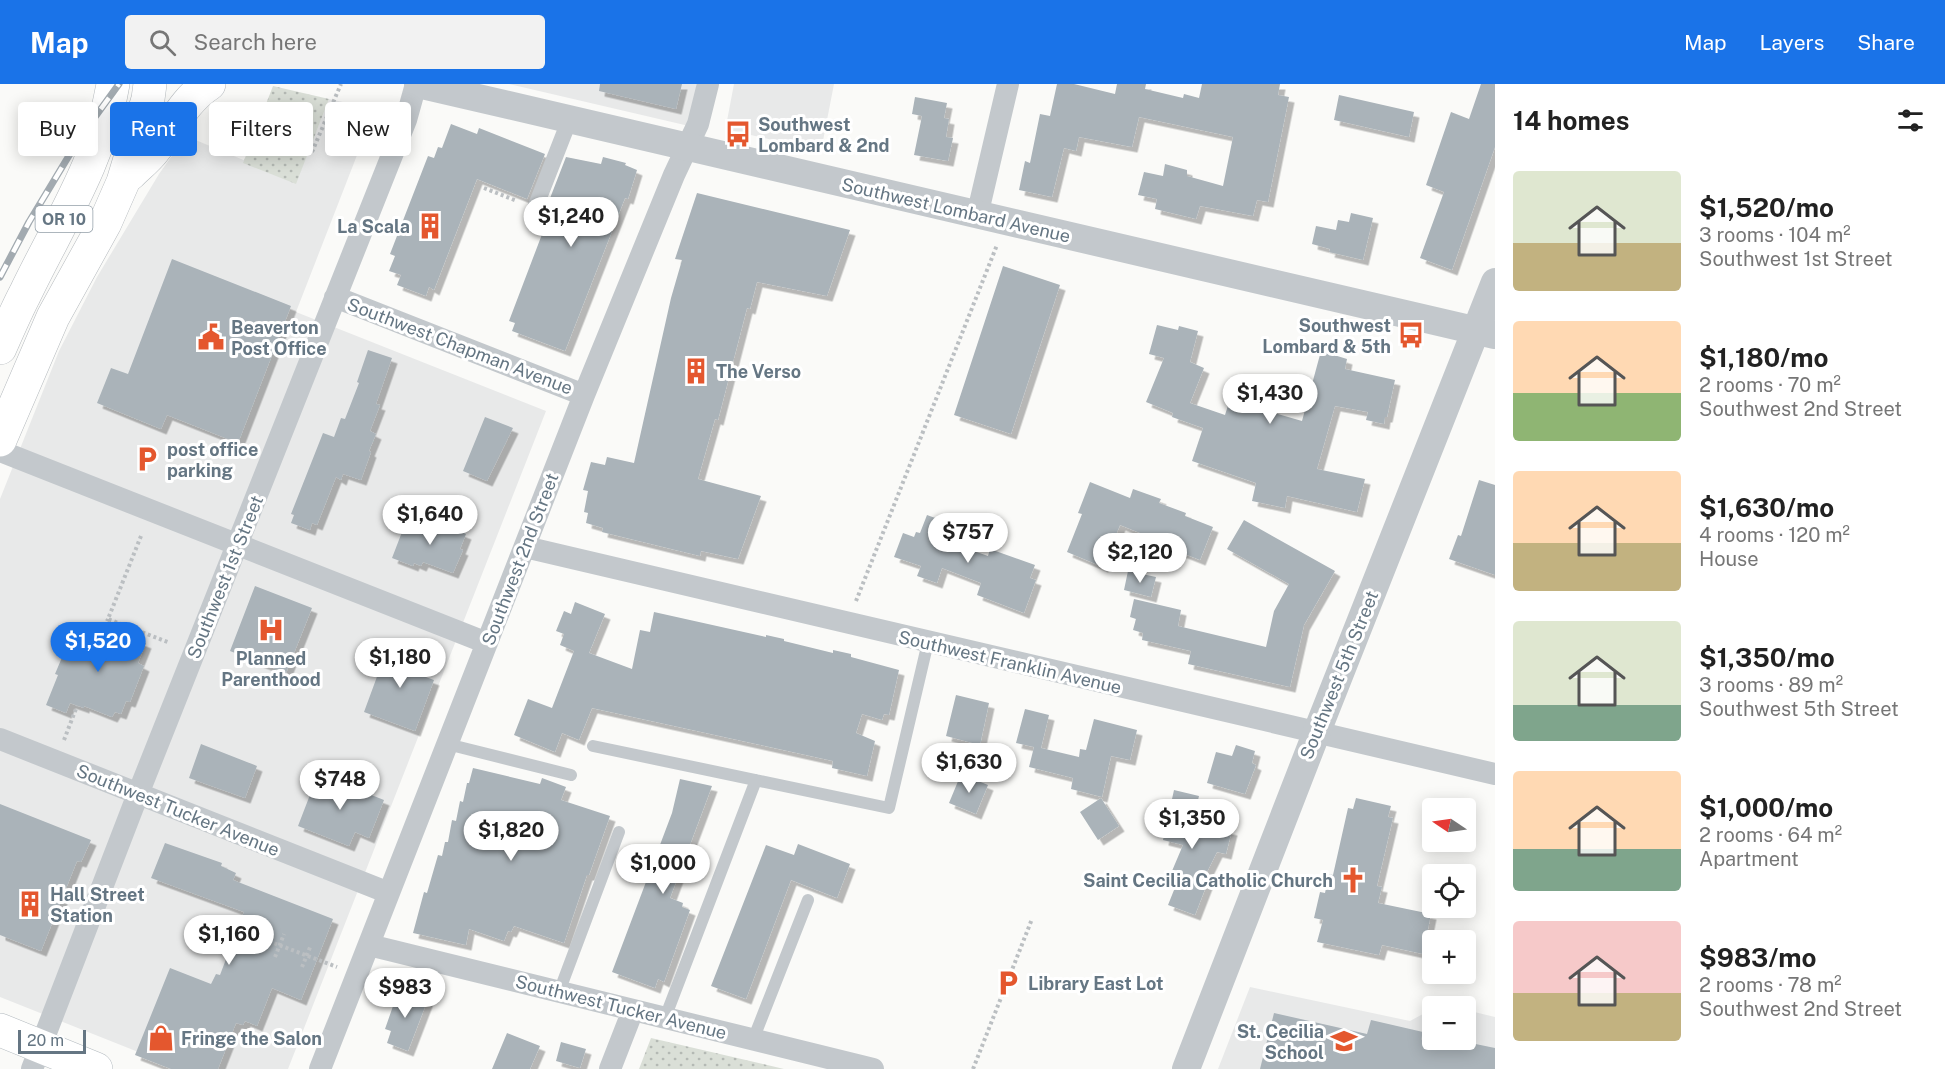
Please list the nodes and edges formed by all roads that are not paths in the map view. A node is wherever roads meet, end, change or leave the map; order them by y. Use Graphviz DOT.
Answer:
graph roads {
  1 [pos="113,84"];
  2 [pos="150,84"];
  3 [pos="209,84"];
  4 [pos="417,84"];
  5 [pos="708,84"];
  6 [pos="1008,84"];
  7 [pos="569,121"];
  8 [pos="686,148"];
  9 [pos="123,182"];
  10 [pos="535,208"];
  11 [pos="977,216"];
  12 [pos="1495,282"];
  13 [pos="335,297"];
  14 [pos="1486,333"];
  15 [pos="0,348"];
  16 [pos="584,395"];
  17 [pos="0,440"];
  18 [pos="0,452"];
  19 [pos="237,545"];
  20 [pos="525,547"];
  21 [pos="928,642"];
  22 [pos="487,643"];
  23 [pos="1316,734"];
  24 [pos="0,739"];
  25 [pos="447,744"];
  26 [pos="593,746"];
  27 [pos="1495,774"];
  28 [pos="571,775"];
  29 [pos="756,780"];
  30 [pos="138,794"];
  31 [pos="619,832"];
  32 [pos="389,893"];
  33 [pos="808,900"];
  34 [pos="369,945"];
  35 [pos="559,992"];
  36 [pos="633,1010"];
  37 [pos="665,1018"];
  38 [pos="0,1030"];
  39 [pos="753,1040"];
  40 [pos="36,1058"];
  41 [pos="96,1069"];
  42 [pos="320,1069"];
  43 [pos="610,1069"];
  44 [pos="870,1069"];
  45 [pos="1186,1069"];
  1 -- 15 [label="main road, OR 10"];
  2 -- 9 [label="main road, OR 10"];
  3 -- 9 [label="main road"];
  4 -- 7 [label="street, Southwest Lombard Avenue"];
  4 -- 13 [label="street, Southwest 1st Street"];
  5 -- 8 [label="street, Southwest 2nd Street"];
  6 -- 11 [label="street"];
  7 -- 8 [label="street, Southwest Lombard Avenue"];
  7 -- 10 [label="street"];
  8 -- 11 [label="street, Southwest Lombard Avenue"];
  8 -- 16 [label="street, Southwest 2nd Street"];
  9 -- 17 [label="main road, OR 10"];
  11 -- 14 [label="street, Southwest Lombard Avenue"];
  12 -- 14 [label="street, Southwest 5th Street"];
  13 -- 16 [label="street, Southwest Chapman Avenue"];
  13 -- 19 [label="street, Southwest 1st Street"];
  14 -- 23 [label="street, Southwest 5th Street"];
  16 -- 20 [label="street, Southwest 2nd Street"];
  18 -- 19 [label="street"];
  19 -- 22 [label="street"];
  19 -- 30 [label="street, Southwest 1st Street"];
  20 -- 21 [label="street, Southwest Franklin Avenue"];
  20 -- 22 [label="street, Southwest 2nd Street"];
  21 -- 23 [label="street, Southwest Franklin Avenue"];
  21 -- 29 [label="lane"];
  22 -- 25 [label="street, Southwest 2nd Street"];
  23 -- 27 [label="street, Southwest Franklin Avenue"];
  23 -- 45 [label="street, Southwest 5th Street"];
  24 -- 30 [label="street, Southwest Tucker Avenue"];
  25 -- 28 [label="lane"];
  25 -- 32 [label="street, Southwest 2nd Street"];
  26 -- 29 [label="lane"];
  29 -- 37 [label="lane"];
  30 -- 32 [label="street, Southwest Tucker Avenue"];
  30 -- 40 [label="street, Southwest 1st Street"];
  31 -- 35 [label="lane"];
  32 -- 34 [label="street, Southwest 2nd Street"];
  33 -- 39 [label="lane"];
  34 -- 35 [label="street, Southwest Tucker Avenue"];
  34 -- 42 [label="street, Southwest 2nd Street"];
  35 -- 36 [label="street, Southwest Tucker Avenue"];
  36 -- 37 [label="street, Southwest Tucker Avenue"];
  36 -- 43 [label="street"];
  37 -- 39 [label="street, Southwest Tucker Avenue"];
  38 -- 40 [label="main road"];
  39 -- 44 [label="street, Southwest Tucker Avenue"];
  40 -- 41 [label="main road"];
}
